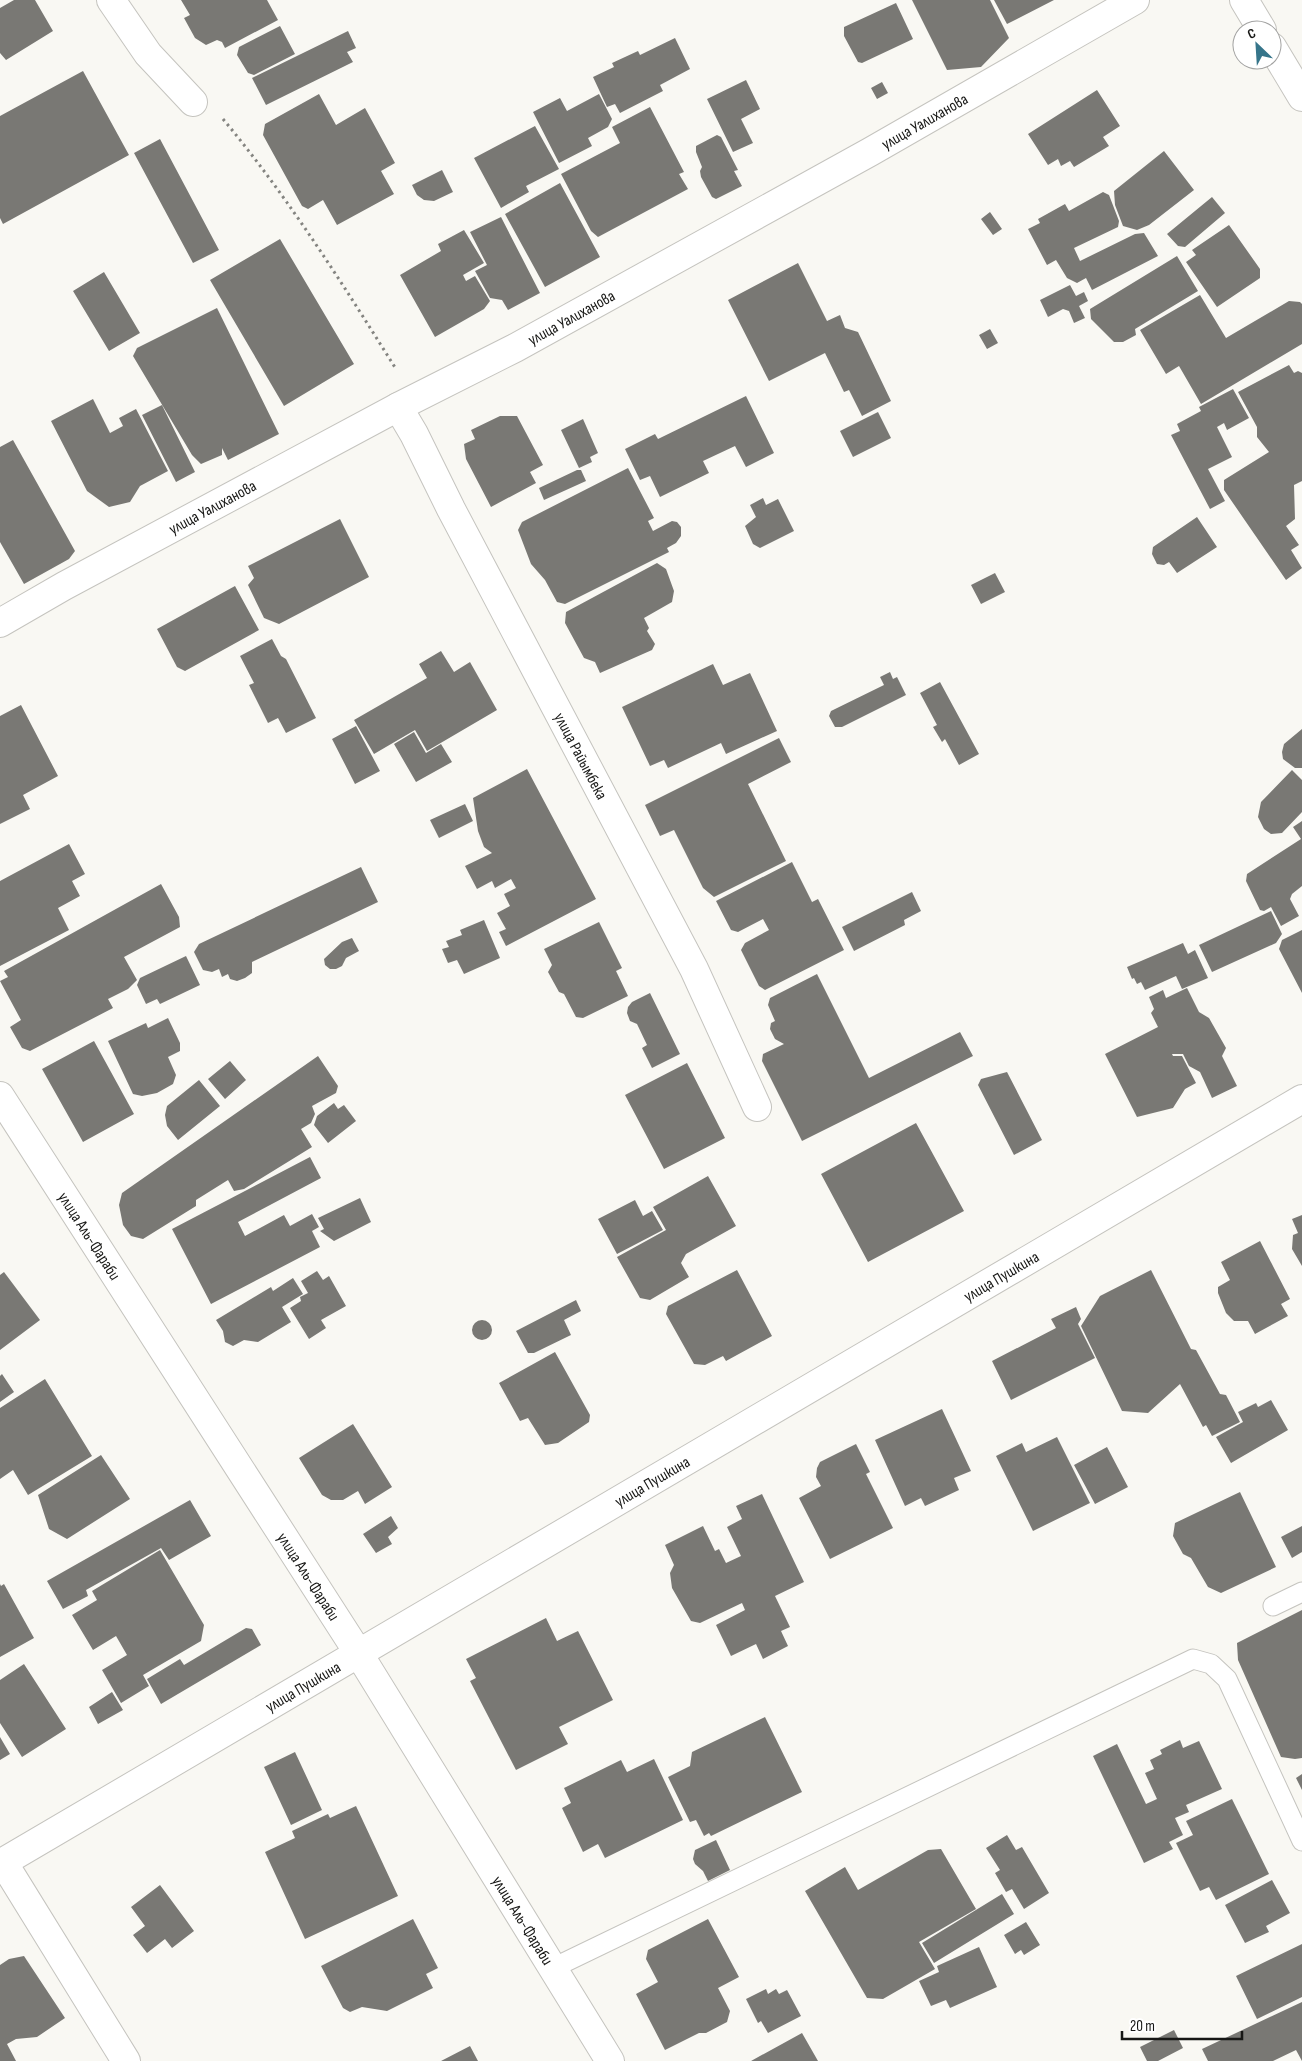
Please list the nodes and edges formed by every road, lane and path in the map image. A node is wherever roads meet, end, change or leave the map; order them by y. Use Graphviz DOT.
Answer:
graph roads {
  1 [pos="111,0"];
  2 [pos="1134,0"];
  3 [pos="1244,0"];
  4 [pos="1256,20"];
  5 [pos="1282,64"];
  6 [pos="1302,97"];
  7 [pos="193,102"];
  8 [pos="406,403"];
  9 [pos="0,623"];
  10 [pos="0,1096"];
  11 [pos="1302,1099"];
  12 [pos="757,1107"];
  13 [pos="1302,1592"];
  14 [pos="1273,1606"];
  15 [pos="359,1654"];
  16 [pos="1302,1841"];
  17 [pos="2,1863"];
  18 [pos="553,1968"];
  19 [pos="126,2061"];
  20 [pos="610,2061"];
  1 -- 7 [label="street"];
  2 -- 8 [label="street, улица Уалиханова"];
  3 -- 4 [label="street"];
  5 -- 6 [label="street"];
  7 -- 8 [label="path"];
  8 -- 9 [label="street, улица Уалиханова"];
  8 -- 12 [label="street, улица Райымбека"];
  10 -- 15 [label="street, улица Аль-Фараби"];
  11 -- 15 [label="street, улица Пушкина"];
  13 -- 14 [label="lane"];
  15 -- 17 [label="street, улица Пушкина"];
  15 -- 18 [label="street, улица Аль-Фараби"];
  16 -- 18 [label="lane"];
  17 -- 19 [label="street, улица Пушкина"];
  18 -- 20 [label="street, улица Аль-Фараби"];
}
